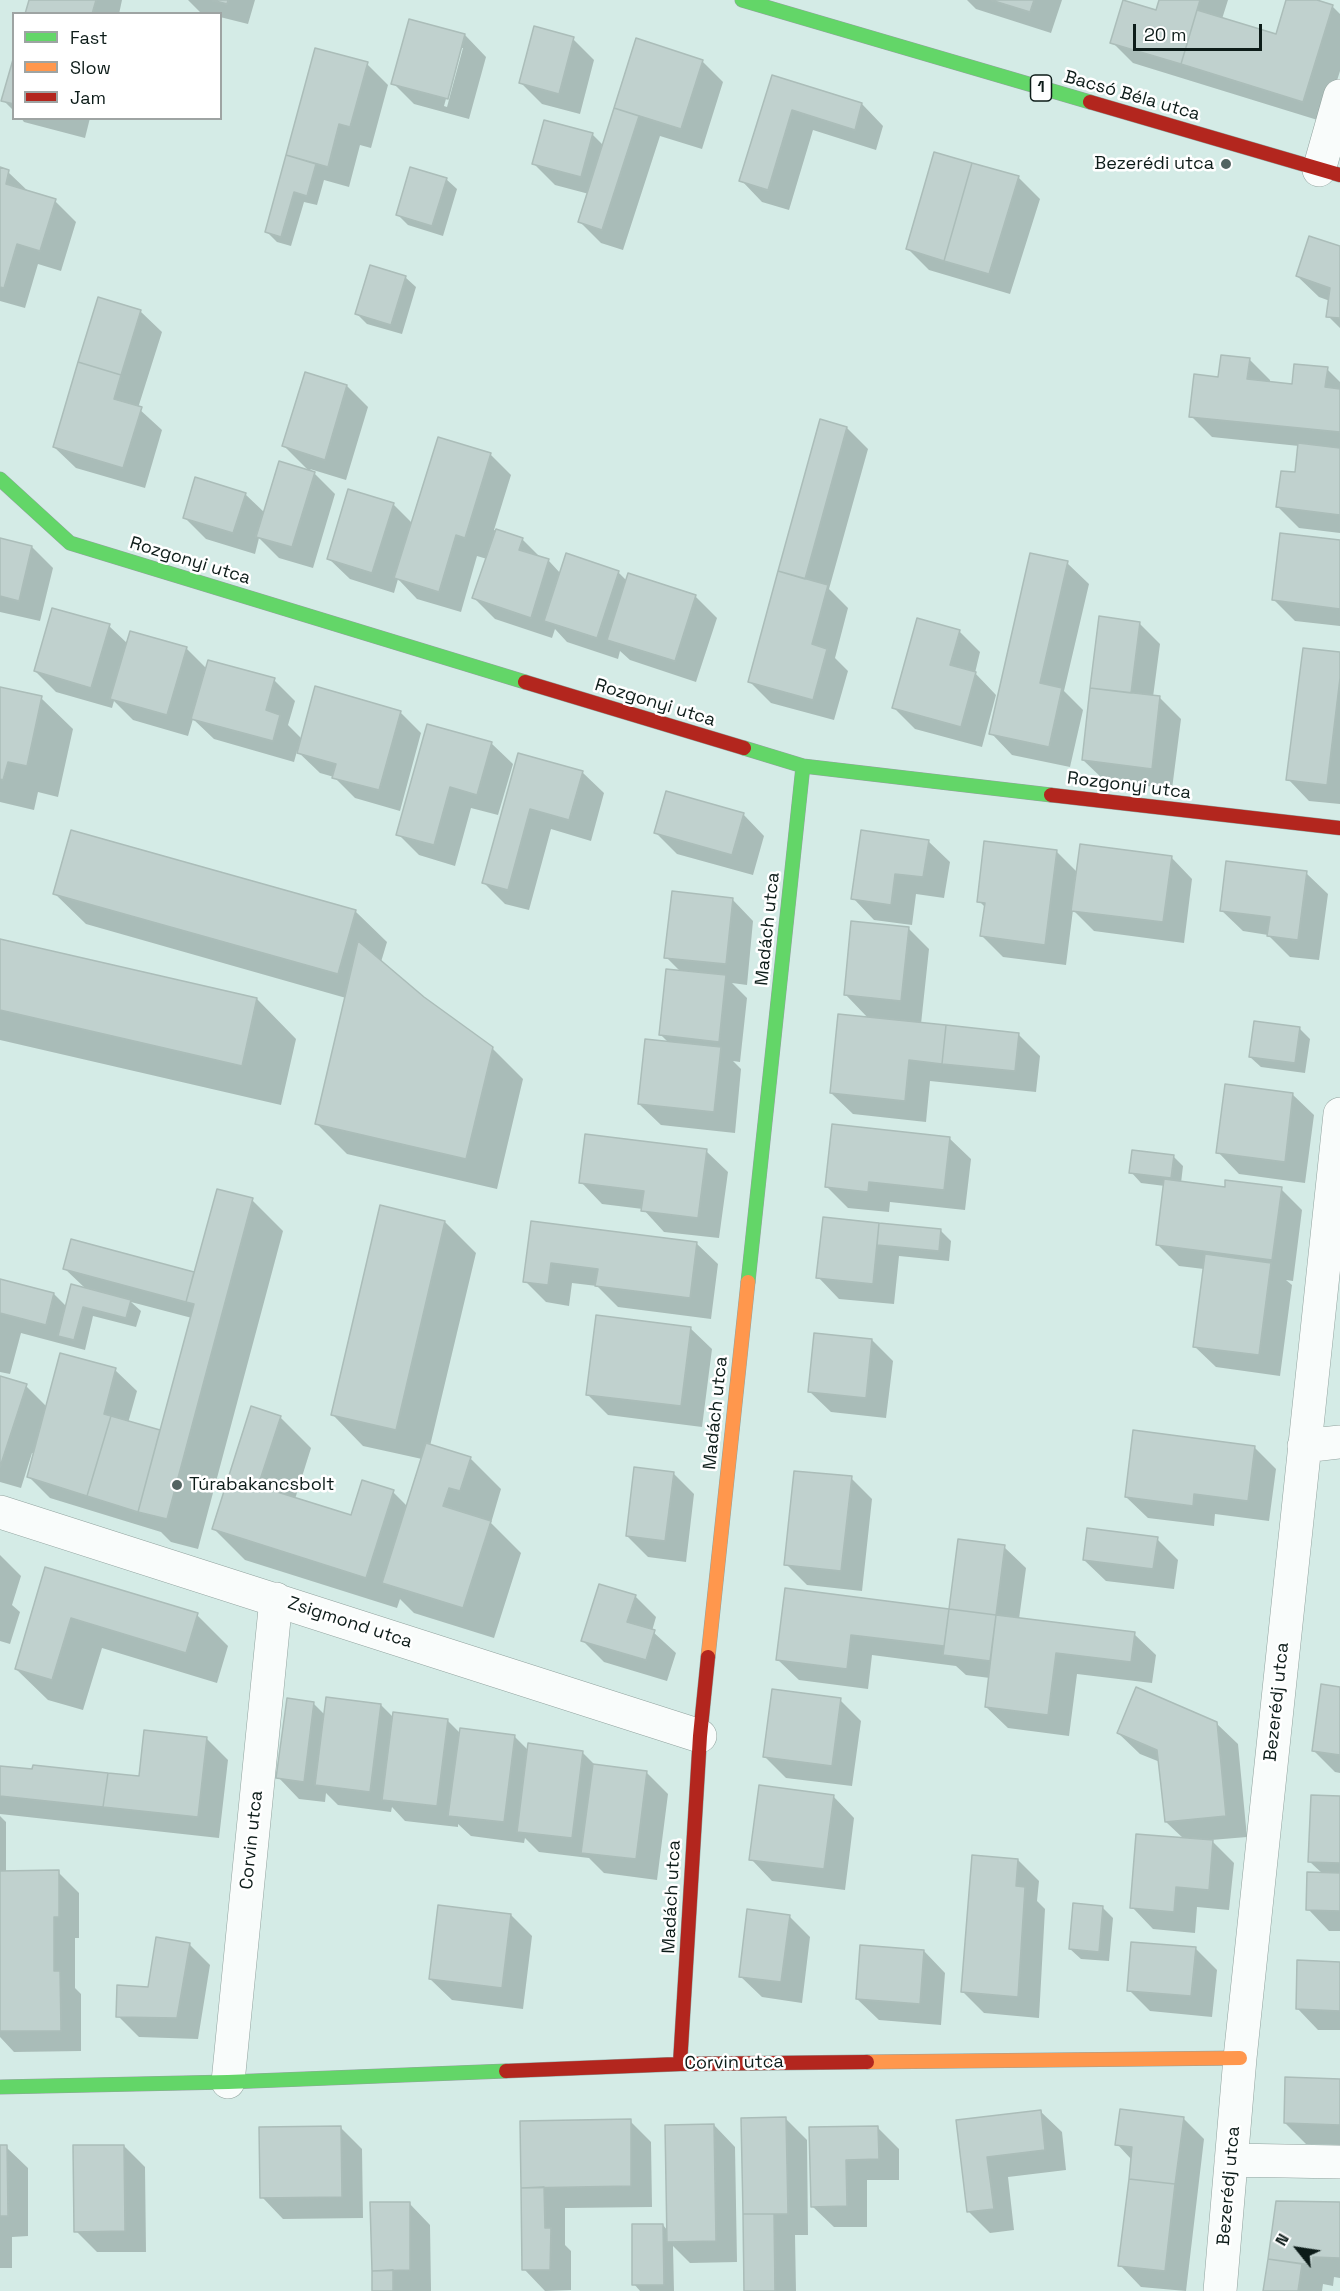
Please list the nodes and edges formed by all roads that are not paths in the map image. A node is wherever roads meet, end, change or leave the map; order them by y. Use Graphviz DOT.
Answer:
graph roads {
  1 [pos="742,0"];
  2 [pos="1340,96"];
  3 [pos="1330,172"];
  4 [pos="0,479"];
  5 [pos="803,766"];
  6 [pos="1340,828"];
  7 [pos="1340,1114"];
  8 [pos="1340,1442"];
  9 [pos="1304,1446"];
  10 [pos="0,1512"];
  11 [pos="276,1599"];
  12 [pos="700,1736"];
  13 [pos="1240,2058"];
  14 [pos="680,2064"];
  15 [pos="228,2082"];
  16 [pos="0,2087"];
  17 [pos="1231,2160"];
  18 [pos="1340,2162"];
  19 [pos="1220,2291"];
  1 -- 3 [label="street, Bacsó Béla utca / 1"];
  2 -- 3 [label="street"];
  4 -- 5 [label="street, Rozgonyi utca"];
  5 -- 6 [label="street, Rozgonyi utca"];
  5 -- 12 [label="street, Madách utca"];
  7 -- 9 [label="street, Bezerédj utca"];
  8 -- 9 [label="street"];
  9 -- 13 [label="street, Bezerédj utca"];
  10 -- 11 [label="street, Zsigmond utca"];
  11 -- 12 [label="street, Zsigmond utca"];
  11 -- 15 [label="street, Corvin utca"];
  12 -- 14 [label="street, Madách utca"];
  13 -- 14 [label="street, Corvin utca"];
  13 -- 17 [label="street, Bezerédj utca"];
  14 -- 15 [label="street, Corvin utca"];
  15 -- 16 [label="street, Corvin utca"];
  17 -- 18 [label="street"];
  17 -- 19 [label="street, Bezerédj utca"];
}
